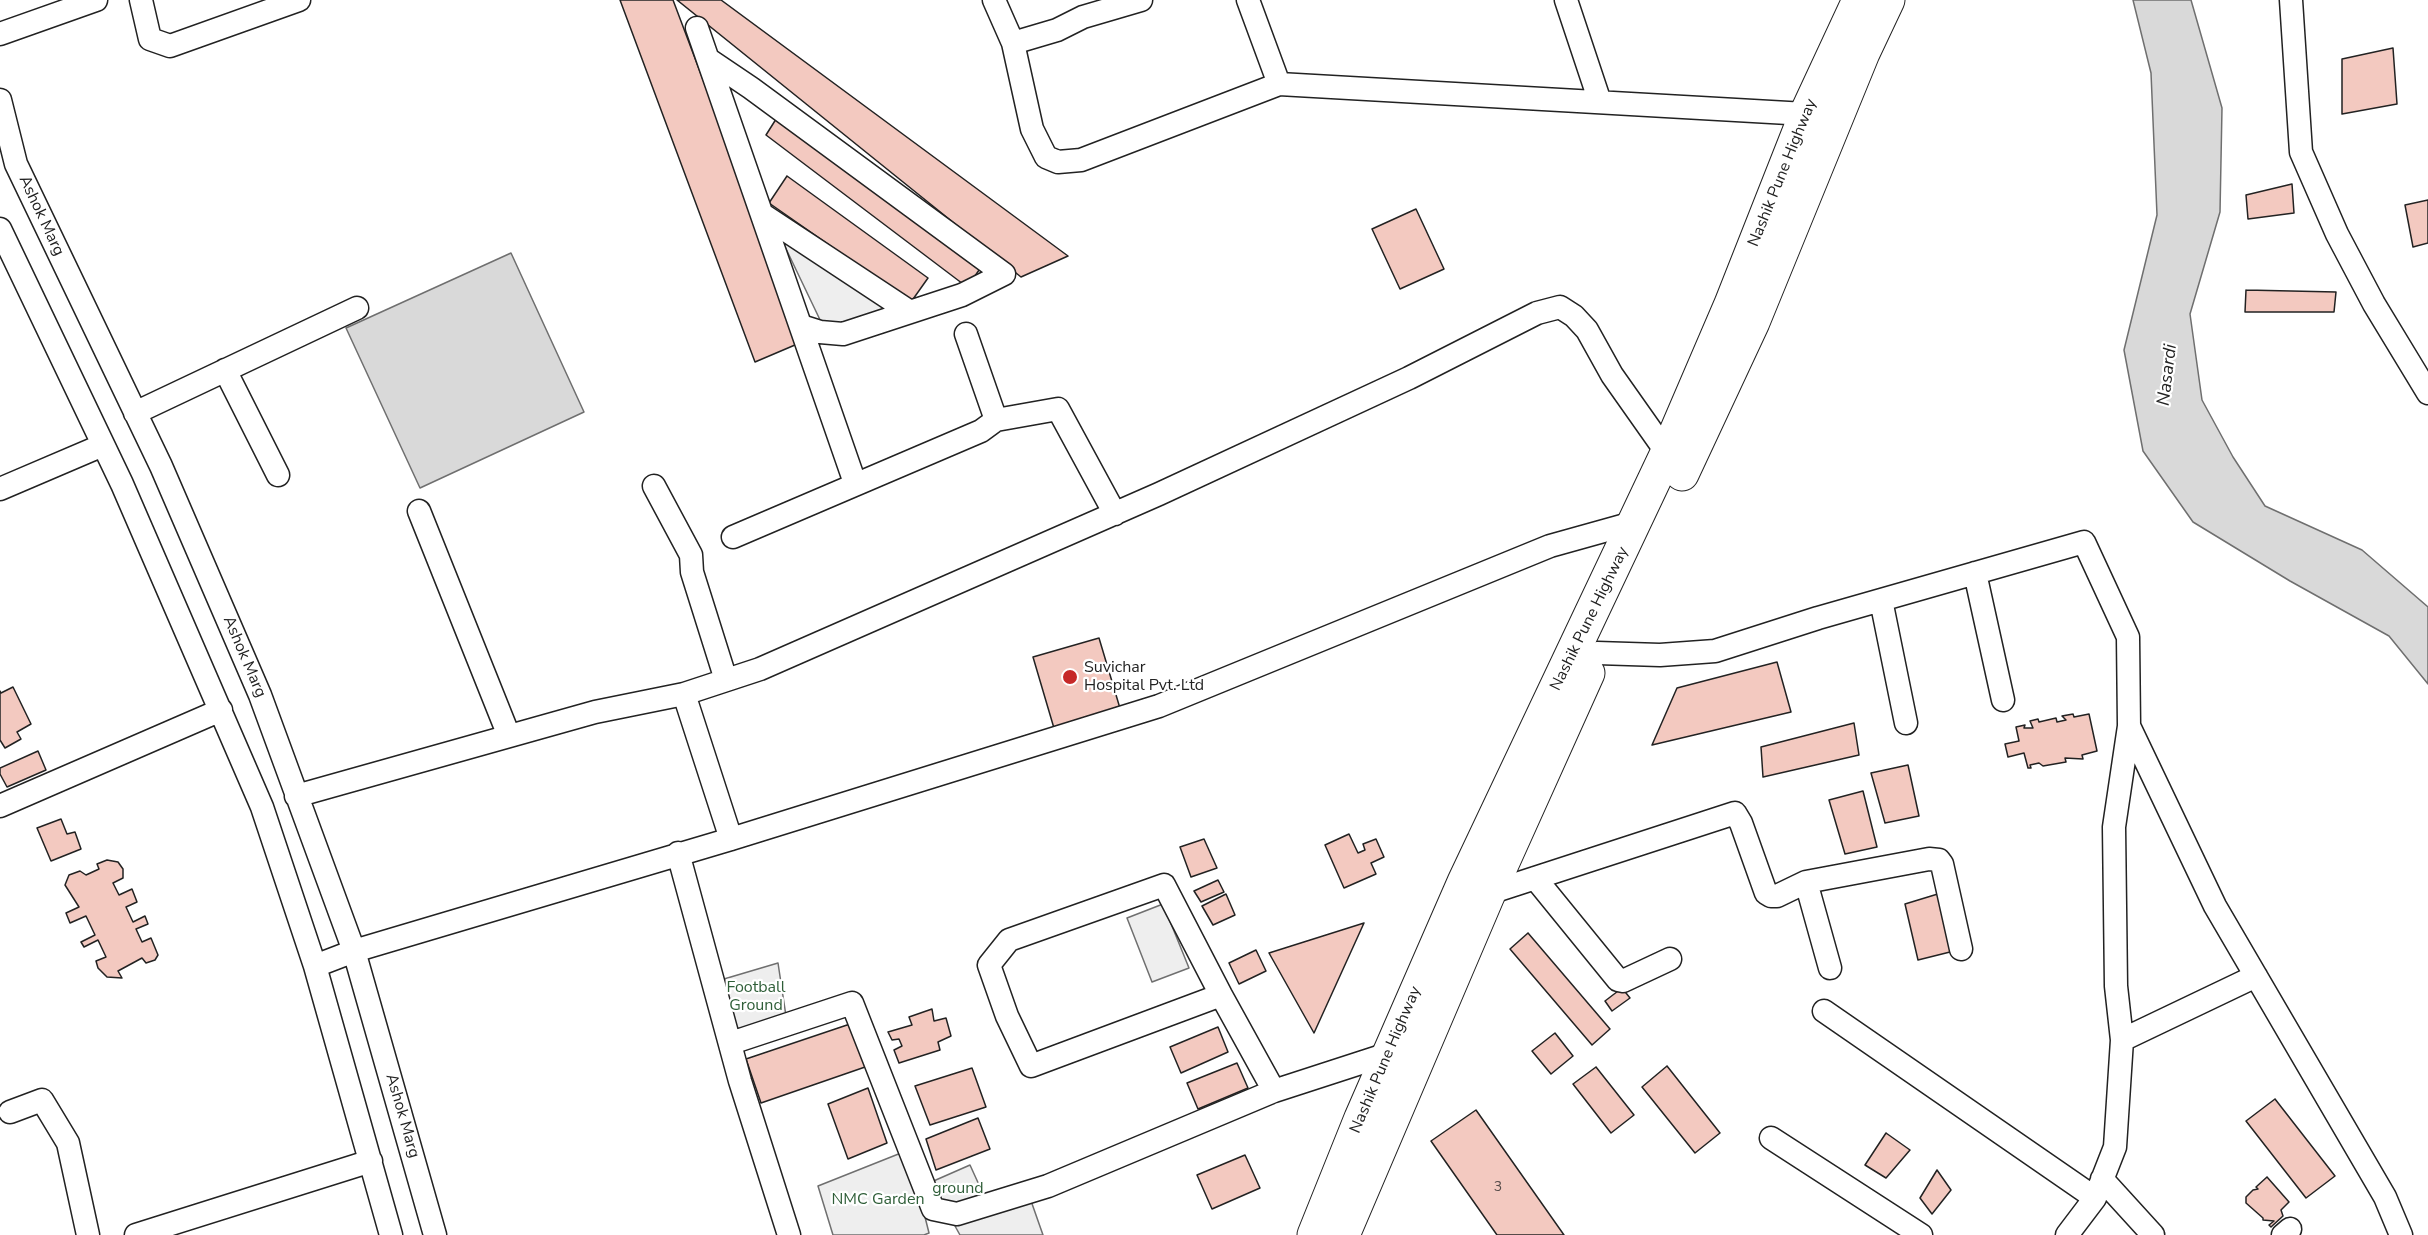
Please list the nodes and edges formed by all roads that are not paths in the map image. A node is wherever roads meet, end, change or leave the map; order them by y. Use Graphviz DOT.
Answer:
graph roads {
  1 [pos="96,0"];
  2 [pos="141,0"];
  3 [pos="299,0"];
  4 [pos="994,0"];
  5 [pos="1141,0"];
  6 [pos="1248,0"];
  7 [pos="1566,0"];
  8 [pos="1859,0"];
  9 [pos="1888,0"];
  10 [pos="2291,0"];
  11 [pos="697,28"];
  12 [pos="0,34"];
  13 [pos="1013,43"];
  14 [pos="708,59"];
  15 [pos="1279,84"];
  16 [pos="0,100"];
  17 [pos="1600,102"];
  18 [pos="1821,118"];
  19 [pos="763,215"];
  20 [pos="0,229"];
  21 [pos="357,308"];
  22 [pos="910,312"];
  23 [pos="801,326"];
  24 [pos="966,334"];
  25 [pos="225,370"];
  26 [pos="2428,393"];
  27 [pos="135,413"];
  28 [pos="996,420"];
  29 [pos="103,445"];
  30 [pos="1678,457"];
  31 [pos="278,475"];
  32 [pos="855,483"];
  33 [pos="654,486"];
  34 [pos="0,489"];
  35 [pos="419,511"];
  36 [pos="1114,514"];
  37 [pos="1636,522"];
  38 [pos="733,537"];
  39 [pos="1975,573"];
  40 [pos="1881,600"];
  41 [pos="1597,653"];
  42 [pos="726,680"];
  43 [pos="684,694"];
  44 [pos="2003,700"];
  45 [pos="221,710"];
  46 [pos="1906,723"];
  47 [pos="2129,726"];
  48 [pos="509,736"];
  49 [pos="296,796"];
  50 [pos="0,806"];
  51 [pos="731,838"];
  52 [pos="678,853"];
  53 [pos="1535,878"];
  54 [pos="1806,882"];
  55 [pos="1489,893"];
  56 [pos="1961,949"];
  57 [pos="354,951"];
  58 [pos="1670,959"];
  59 [pos="315,966"];
  60 [pos="1830,968"];
  61 [pos="2256,976"];
  62 [pos="1221,995"];
  63 [pos="1824,1011"];
  64 [pos="2122,1040"];
  65 [pos="730,1043"];
  66 [pos="1388,1054"];
  67 [pos="1274,1091"];
  68 [pos="10,1112"];
  69 [pos="1770,1138"];
  70 [pos="371,1161"];
  71 [pos="2099,1189"];
  72 [pos="88,1235"];
  73 [pos="136,1235"];
  74 [pos="391,1235"];
  75 [pos="435,1235"];
  76 [pos="789,1235"];
  77 [pos="1314,1235"];
  78 [pos="1343,1235"];
  79 [pos="1922,1235"];
  80 [pos="2067,1235"];
  81 [pos="2153,1235"];
  82 [pos="2401,1235"];
  1 -- 12 [label="street"];
  2 -- 3 [label="street"];
  4 -- 13 [label="street"];
  5 -- 13 [label="street"];
  6 -- 15 [label="street"];
  7 -- 17 [label="street"];
  8 -- 18 [label="highway, Nashik Pune Highway"];
  9 -- 18 [label="highway, Nashik Pune Highway"];
  10 -- 26 [label="street"];
  11 -- 14 [label="street"];
  13 -- 15 [label="street"];
  14 -- 19 [label="street"];
  14 -- 22 [label="street"];
  15 -- 17 [label="street"];
  16 -- 27 [label="street, Ashok Marg"];
  17 -- 18 [label="street"];
  18 -- 30 [label="highway, Nashik Pune Highway"];
  19 -- 22 [label="street"];
  19 -- 23 [label="street"];
  20 -- 29 [label="street"];
  21 -- 25 [label="street"];
  22 -- 23 [label="street"];
  23 -- 32 [label="street"];
  24 -- 28 [label="street"];
  25 -- 27 [label="street"];
  25 -- 31 [label="street"];
  27 -- 49 [label="street, Ashok Marg"];
  28 -- 32 [label="street"];
  28 -- 36 [label="street"];
  29 -- 34 [label="street"];
  29 -- 45 [label="street"];
  30 -- 36 [label="street"];
  30 -- 37 [label="highway, Nashik Pune Highway"];
  30 -- 41 [label="highway, Nashik Pune Highway"];
  32 -- 38 [label="street"];
  33 -- 42 [label="street"];
  35 -- 48 [label="street"];
  36 -- 42 [label="street"];
  37 -- 51 [label="street"];
  37 -- 66 [label="highway, Nashik Pune Highway"];
  39 -- 40 [label="street"];
  39 -- 44 [label="street"];
  39 -- 47 [label="street"];
  40 -- 41 [label="street"];
  40 -- 46 [label="street"];
  41 -- 55 [label="highway, Nashik Pune Highway"];
  42 -- 43 [label="street"];
  43 -- 48 [label="street"];
  43 -- 51 [label="street"];
  45 -- 50 [label="street"];
  45 -- 59 [label="street"];
  47 -- 61 [label="street"];
  47 -- 64 [label="street"];
  48 -- 49 [label="street"];
  49 -- 57 [label="street, Ashok Marg"];
  51 -- 52 [label="street"];
  52 -- 57 [label="street"];
  52 -- 65 [label="street"];
  53 -- 54 [label="street"];
  53 -- 55 [label="street"];
  53 -- 58 [label="street"];
  54 -- 56 [label="street"];
  54 -- 60 [label="street"];
  55 -- 78 [label="highway, Nashik Pune Highway"];
  57 -- 59 [label="street"];
  57 -- 75 [label="street, Ashok Marg"];
  59 -- 70 [label="street"];
  61 -- 64 [label="street"];
  61 -- 82 [label="street"];
  62 -- 62 [label="street"];
  62 -- 67 [label="street"];
  63 -- 71 [label="street"];
  64 -- 71 [label="street"];
  65 -- 67 [label="street"];
  65 -- 76 [label="street"];
  66 -- 67 [label="street"];
  66 -- 77 [label="highway, Nashik Pune Highway"];
  68 -- 72 [label="street"];
  69 -- 79 [label="street"];
  70 -- 73 [label="street"];
  70 -- 74 [label="street"];
  71 -- 80 [label="street"];
  71 -- 81 [label="street"];
}
